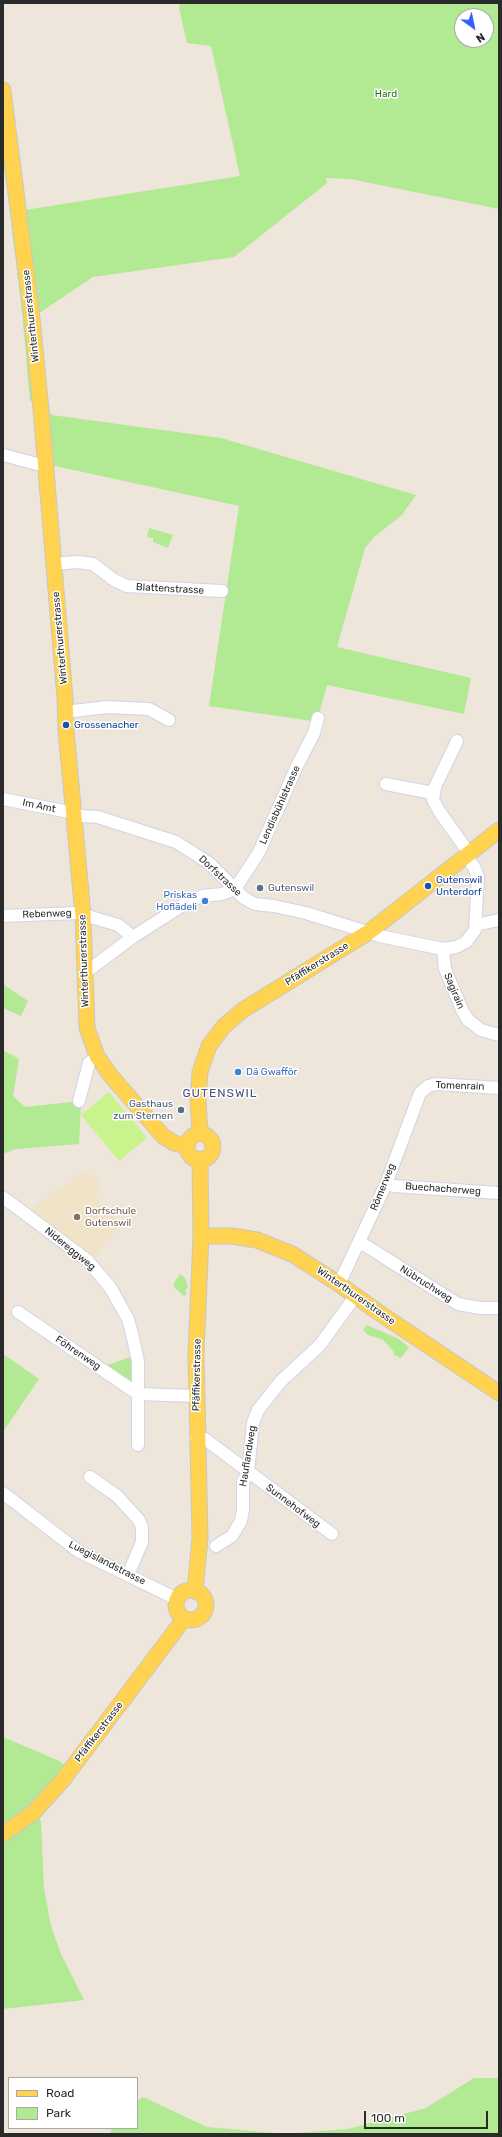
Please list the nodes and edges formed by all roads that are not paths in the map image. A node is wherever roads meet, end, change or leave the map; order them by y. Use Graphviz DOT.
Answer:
graph roads {
  1 [pos="3,90"];
  2 [pos="3,455"];
  3 [pos="45,466"];
  4 [pos="53,564"];
  5 [pos="222,591"];
  6 [pos="65,712"];
  7 [pos="318,718"];
  8 [pos="169,720"];
  9 [pos="457,741"];
  10 [pos="386,784"];
  11 [pos="433,793"];
  12 [pos="3,799"];
  13 [pos="74,813"];
  14 [pos="499,830"];
  15 [pos="468,855"];
  16 [pos="235,889"];
  17 [pos="3,916"];
  18 [pos="86,916"];
  19 [pos="499,920"];
  20 [pos="475,925"];
  21 [pos="369,932"];
  22 [pos="133,937"];
  23 [pos="443,949"];
  24 [pos="90,968"];
  25 [pos="499,1035"];
  26 [pos="97,1056"];
  27 [pos="499,1088"];
  28 [pos="423,1090"];
  29 [pos="79,1101"];
  30 [pos="200,1134"];
  31 [pos="187,1146"];
  32 [pos="200,1159"];
  33 [pos="386,1184"];
  34 [pos="499,1193"];
  35 [pos="4,1198"];
  36 [pos="200,1236"];
  37 [pos="360,1242"];
  38 [pos="339,1284"];
  39 [pos="356,1295"];
  40 [pos="499,1308"];
  41 [pos="18,1312"];
  42 [pos="499,1392"];
  43 [pos="138,1394"];
  44 [pos="196,1396"];
  45 [pos="196,1438"];
  46 [pos="138,1445"];
  47 [pos="248,1472"];
  48 [pos="90,1477"];
  49 [pos="3,1493"];
  50 [pos="332,1534"];
  51 [pos="216,1546"];
  52 [pos="128,1575"];
  53 [pos="195,1591"];
  54 [pos="177,1599"];
  55 [pos="184,1619"];
  56 [pos="3,1834"];
  1 -- 3 [label="main road, Winterthurerstrasse"];
  2 -- 3 [label="street"];
  3 -- 4 [label="main road, Winterthurerstrasse"];
  4 -- 5 [label="street, Blattenstrasse"];
  4 -- 6 [label="main road, Winterthurerstrasse"];
  6 -- 8 [label="street"];
  6 -- 13 [label="main road, Winterthurerstrasse"];
  7 -- 16 [label="street, Lendisbühlstrasse"];
  9 -- 11 [label="street"];
  10 -- 11 [label="street"];
  11 -- 15 [label="street"];
  12 -- 13 [label="street, Im Amt"];
  13 -- 16 [label="street, Dorfstrasse"];
  13 -- 18 [label="main road, Winterthurerstrasse"];
  14 -- 15 [label="main road, Pfäffikerstrasse"];
  15 -- 20 [label="street"];
  15 -- 21 [label="main road, Pfäffikerstrasse"];
  16 -- 21 [label="street, Dorfstrasse"];
  16 -- 22 [label="street"];
  17 -- 18 [label="street, Rebenweg"];
  18 -- 22 [label="street, Rebenweg"];
  18 -- 24 [label="main road, Winterthurerstrasse"];
  19 -- 20 [label="street"];
  20 -- 23 [label="street"];
  21 -- 23 [label="street, Dorfstrasse"];
  21 -- 30 [label="main road, Pfäffikerstrasse"];
  22 -- 24 [label="street"];
  23 -- 25 [label="street, Sagirain"];
  24 -- 26 [label="main road, Winterthurerstrasse"];
  26 -- 29 [label="street"];
  26 -- 31 [label="main road, Winterthurerstrasse"];
  27 -- 28 [label="street, Tomenrain"];
  28 -- 33 [label="street, Römerweg"];
  30 -- 31 [label="main road"];
  30 -- 32 [label="main road"];
  31 -- 32 [label="main road"];
  32 -- 36 [label="main road, Pfäffikerstrasse"];
  33 -- 34 [label="street, Buechacherweg"];
  33 -- 37 [label="street, Römerweg"];
  35 -- 43 [label="street, Nidereggweg"];
  36 -- 38 [label="main road, Winterthurerstrasse"];
  36 -- 44 [label="main road, Pfäffikerstrasse"];
  37 -- 38 [label="street, Römerweg"];
  37 -- 40 [label="street, Nübruchweg"];
  38 -- 39 [label="main road, Winterthurerstrasse"];
  39 -- 42 [label="main road, Winterthurerstrasse"];
  39 -- 47 [label="street, Hauflandweg"];
  41 -- 43 [label="street, Föhrenweg"];
  43 -- 44 [label="street"];
  43 -- 46 [label="street, Nidereggweg"];
  44 -- 45 [label="main road, Pfäffikerstrasse"];
  45 -- 47 [label="street, Sunnehofweg"];
  45 -- 53 [label="main road, Pfäffikerstrasse"];
  47 -- 50 [label="street, Sunnehofweg"];
  47 -- 51 [label="street, Hauflandweg"];
  48 -- 52 [label="street"];
  49 -- 52 [label="street, Luegislandstrasse"];
  52 -- 54 [label="street, Luegislandstrasse"];
  53 -- 54 [label="main road"];
  53 -- 55 [label="main road"];
  54 -- 55 [label="main road"];
  55 -- 56 [label="main road, Pfäffikerstrasse"];
}
